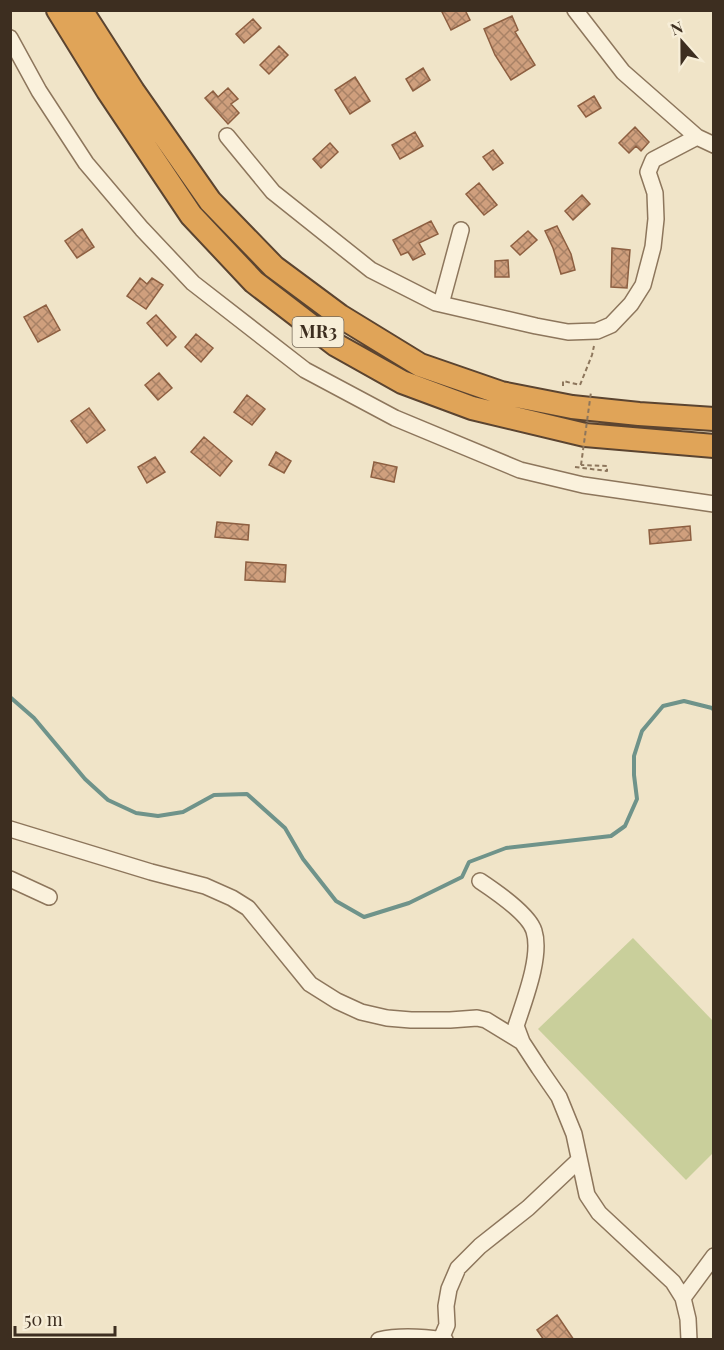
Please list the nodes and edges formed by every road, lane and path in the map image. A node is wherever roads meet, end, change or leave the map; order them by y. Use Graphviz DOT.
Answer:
graph roads {
  1 [pos="58,10"];
  2 [pos="81,10"];
  3 [pos="575,10"];
  4 [pos="10,38"];
  5 [pos="227,136"];
  6 [pos="697,137"];
  7 [pos="714,146"];
  8 [pos="461,230"];
  9 [pos="441,304"];
  10 [pos="597,332"];
  11 [pos="562,387"];
  12 [pos="591,392"];
  13 [pos="714,412"];
  14 [pos="639,414"];
  15 [pos="714,419"];
  16 [pos="714,446"];
  17 [pos="572,467"];
  18 [pos="714,504"];
  19 [pos="10,829"];
  20 [pos="10,879"];
  21 [pos="480,881"];
  22 [pos="49,897"];
  23 [pos="522,1042"];
  24 [pos="579,1160"];
  25 [pos="714,1256"];
  26 [pos="683,1298"];
  27 [pos="443,1339"];
  28 [pos="379,1340"];
  29 [pos="690,1340"];
  1 -- 16 [label="highway, MR3"];
  2 -- 14 [label="highway, MR3"];
  3 -- 6 [label="street"];
  4 -- 18 [label="street"];
  5 -- 9 [label="street"];
  6 -- 7 [label="street"];
  6 -- 10 [label="street"];
  8 -- 9 [label="street"];
  9 -- 10 [label="street"];
  10 -- 11 [label="path"];
  12 -- 17 [label="path, bridge"];
  13 -- 14 [label="highway"];
  14 -- 15 [label="highway, MR3"];
  19 -- 23 [label="street"];
  20 -- 22 [label="street"];
  21 -- 23 [label="street"];
  23 -- 24 [label="street"];
  24 -- 26 [label="street"];
  24 -- 27 [label="street"];
  25 -- 26 [label="street"];
  26 -- 29 [label="street"];
  27 -- 28 [label="street"];
}
